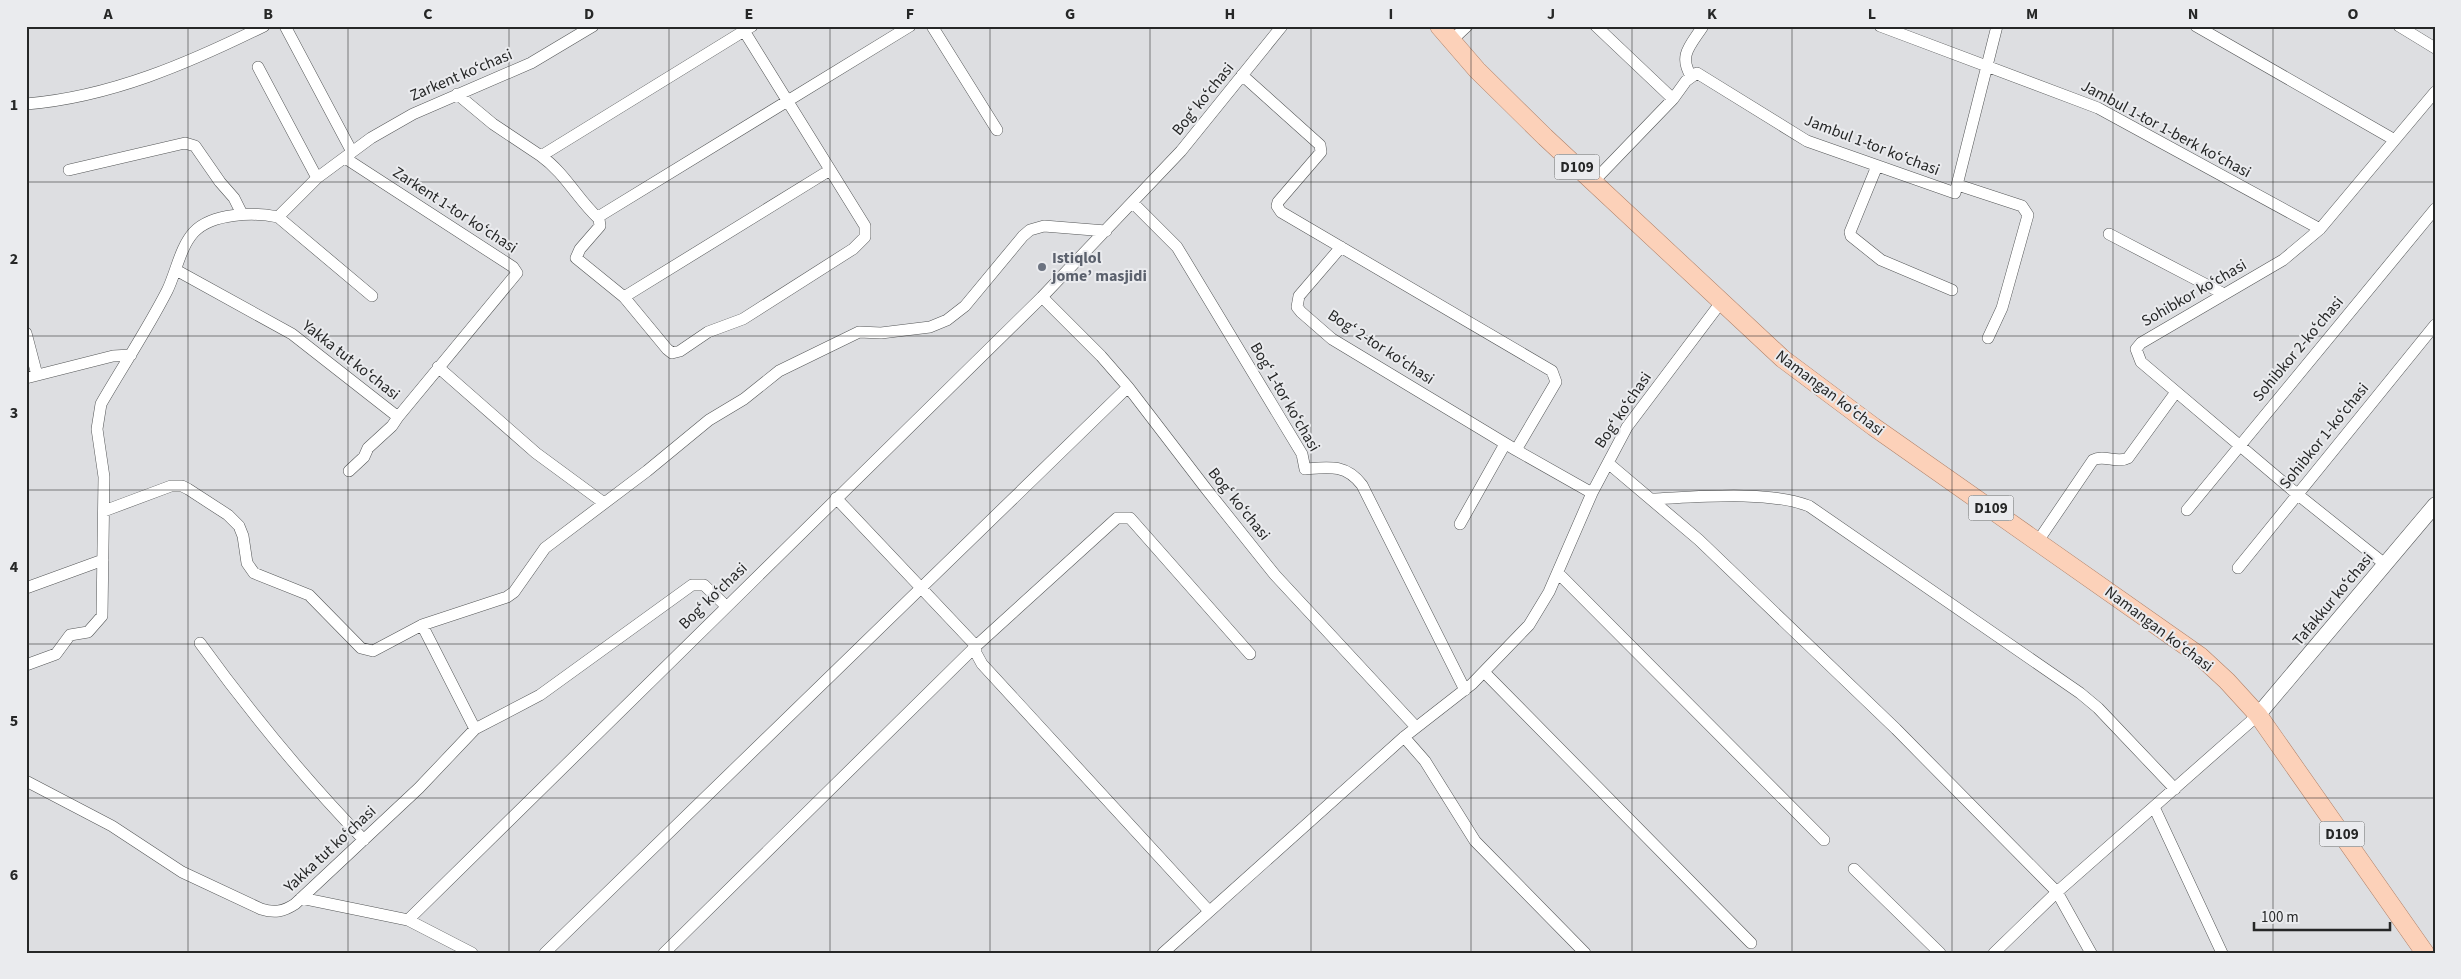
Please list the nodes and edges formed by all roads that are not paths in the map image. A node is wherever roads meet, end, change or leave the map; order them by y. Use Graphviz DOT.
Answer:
graph roads {
  1 [pos="264,26"];
  2 [pos="285,26"];
  3 [pos="593,26"];
  4 [pos="910,26"];
  5 [pos="932,26"];
  6 [pos="1282,26"];
  7 [pos="1439,26"];
  8 [pos="1467,26"];
  9 [pos="1596,26"];
  10 [pos="1703,26"];
  11 [pos="1880,26"];
  12 [pos="1997,26"];
  13 [pos="2196,26"];
  14 [pos="2399,26"];
  15 [pos="746,28"];
  16 [pos="1452,41"];
  17 [pos="2435,48"];
  18 [pos="1987,66"];
  19 [pos="258,67"];
  20 [pos="1242,75"];
  21 [pos="1691,76"];
  22 [pos="2435,92"];
  23 [pos="457,94"];
  24 [pos="1673,99"];
  25 [pos="787,101"];
  26 [pos="26,104"];
  27 [pos="997,130"];
  28 [pos="2393,139"];
  29 [pos="348,155"];
  30 [pos="541,156"];
  31 [pos="1877,166"];
  32 [pos="69,170"];
  33 [pos="830,170"];
  34 [pos="317,178"];
  35 [pos="1593,182"];
  36 [pos="1958,185"];
  37 [pos="1133,203"];
  38 [pos="2435,209"];
  39 [pos="242,214"];
  40 [pos="278,217"];
  41 [pos="598,217"];
  42 [pos="2320,228"];
  43 [pos="1106,231"];
  44 [pos="2109,234"];
  45 [pos="1341,247"];
  46 [pos="176,270"];
  47 [pos="1952,290"];
  48 [pos="2224,294"];
  49 [pos="372,296"];
  50 [pos="624,297"];
  51 [pos="1042,297"];
  52 [pos="1722,301"];
  53 [pos="2435,325"];
  54 [pos="26,334"];
  55 [pos="1988,338"];
  56 [pos="131,354"];
  57 [pos="438,367"];
  58 [pos="32,377"];
  59 [pos="1128,387"];
  60 [pos="2176,392"];
  61 [pos="398,417"];
  62 [pos="1505,444"];
  63 [pos="2240,445"];
  64 [pos="1516,450"];
  65 [pos="1608,463"];
  66 [pos="349,471"];
  67 [pos="1592,494"];
  68 [pos="2297,494"];
  69 [pos="836,498"];
  70 [pos="1652,499"];
  71 [pos="604,503"];
  72 [pos="2435,505"];
  73 [pos="2187,510"];
  74 [pos="104,511"];
  75 [pos="1460,524"];
  76 [pos="2038,541"];
  77 [pos="103,560"];
  78 [pos="2386,565"];
  79 [pos="2238,568"];
  80 [pos="1558,573"];
  81 [pos="26,588"];
  82 [pos="921,588"];
  83 [pos="726,606"];
  84 [pos="422,625"];
  85 [pos="200,642"];
  86 [pos="976,646"];
  87 [pos="1250,654"];
  88 [pos="26,665"];
  89 [pos="1484,672"];
  90 [pos="1465,690"];
  91 [pos="2258,715"];
  92 [pos="1416,727"];
  93 [pos="475,729"];
  94 [pos="1404,737"];
  95 [pos="26,781"];
  96 [pos="2174,789"];
  97 [pos="2154,807"];
  98 [pos="364,840"];
  99 [pos="1824,840"];
  100 [pos="1854,869"];
  101 [pos="318,882"];
  102 [pos="2057,892"];
  103 [pos="301,898"];
  104 [pos="320,902"];
  105 [pos="1209,911"];
  106 [pos="408,920"];
  107 [pos="1751,943"];
  108 [pos="2006,948"];
  109 [pos="472,953"];
  110 [pos="545,953"];
  111 [pos="664,953"];
  112 [pos="1163,953"];
  113 [pos="1585,953"];
  114 [pos="1940,953"];
  115 [pos="1994,953"];
  116 [pos="2090,953"];
  117 [pos="2222,953"];
  118 [pos="2425,953"];
  1 -- 26 [label="street"];
  2 -- 29 [label="street"];
  3 -- 23 [label="street, Zarkent koʻchasi"];
  4 -- 25 [label="street"];
  5 -- 27 [label="street"];
  6 -- 20 [label="street, Bogʻ koʻchasi"];
  7 -- 16 [label="main road, Namangan koʻchasi / D109"];
  8 -- 16 [label="street"];
  9 -- 24 [label="street"];
  10 -- 21 [label="street"];
  11 -- 18 [label="street, Jambul 1-tor 1-berk koʻchasi"];
  12 -- 18 [label="street"];
  13 -- 28 [label="street"];
  14 -- 17 [label="street"];
  15 -- 25 [label="street"];
  15 -- 30 [label="street"];
  16 -- 35 [label="main road, Namangan koʻchasi / D109"];
  18 -- 36 [label="street"];
  18 -- 42 [label="street, Jambul 1-tor 1-berk koʻchasi"];
  19 -- 34 [label="street"];
  20 -- 37 [label="street, Bogʻ koʻchasi"];
  20 -- 45 [label="street"];
  21 -- 24 [label="street"];
  21 -- 31 [label="street, Jambul 1-tor koʻchasi"];
  22 -- 28 [label="street, Sohibkor koʻchasi"];
  23 -- 29 [label="street, Zarkent koʻchasi"];
  23 -- 30 [label="street"];
  24 -- 35 [label="street"];
  25 -- 33 [label="street"];
  25 -- 41 [label="street"];
  28 -- 42 [label="street, Sohibkor koʻchasi"];
  29 -- 34 [label="street, Zarkent koʻchasi"];
  29 -- 57 [label="street, Zarkent 1-tor koʻchasi"];
  30 -- 41 [label="street"];
  31 -- 36 [label="street, Jambul 1-tor koʻchasi"];
  31 -- 47 [label="street"];
  32 -- 39 [label="street"];
  33 -- 50 [label="street"];
  33 -- 50 [label="street"];
  34 -- 40 [label="street, Zarkent koʻchasi"];
  35 -- 52 [label="main road, Namangan koʻchasi / D109"];
  36 -- 55 [label="street, Jambul 1-tor koʻchasi"];
  37 -- 43 [label="street, Bogʻ koʻchasi"];
  37 -- 90 [label="street, Bogʻ 1-tor koʻchasi"];
  38 -- 63 [label="street, Sohibkor 2-koʻchasi"];
  39 -- 40 [label="street"];
  39 -- 46 [label="street"];
  40 -- 49 [label="street"];
  41 -- 50 [label="street"];
  42 -- 48 [label="street, Sohibkor koʻchasi"];
  43 -- 51 [label="street, Bogʻ koʻchasi"];
  43 -- 71 [label="street"];
  44 -- 48 [label="street"];
  45 -- 62 [label="street, Bogʻ 2-tor koʻchasi"];
  45 -- 64 [label="street"];
  46 -- 56 [label="street"];
  46 -- 61 [label="street, Yakka tut koʻchasi"];
  48 -- 60 [label="street, Sohibkor koʻchasi"];
  51 -- 59 [label="street, Bogʻ koʻchasi"];
  51 -- 69 [label="street, Bogʻ koʻchasi"];
  52 -- 65 [label="street, Bogʻ koʻchasi"];
  52 -- 76 [label="main road, Namangan koʻchasi / D109"];
  53 -- 68 [label="street, Sohibkor 1-koʻchasi"];
  54 -- 58 [label="street"];
  56 -- 58 [label="street"];
  56 -- 74 [label="street"];
  57 -- 61 [label="street, Yakka tut koʻchasi"];
  57 -- 71 [label="street"];
  59 -- 82 [label="street"];
  59 -- 92 [label="street, Bogʻ koʻchasi"];
  60 -- 63 [label="street, Sohibkor koʻchasi"];
  60 -- 76 [label="street"];
  61 -- 66 [label="street"];
  62 -- 64 [label="street, Bogʻ 2-tor koʻchasi"];
  62 -- 75 [label="street"];
  63 -- 68 [label="street, Sohibkor koʻchasi"];
  63 -- 73 [label="street, Sohibkor 2-koʻchasi"];
  64 -- 67 [label="street, Bogʻ 2-tor koʻchasi"];
  65 -- 67 [label="street, Bogʻ koʻchasi"];
  65 -- 70 [label="street"];
  67 -- 80 [label="street, Bogʻ koʻchasi"];
  68 -- 78 [label="street, Sohibkor koʻchasi"];
  68 -- 79 [label="street, Sohibkor 1-koʻchasi"];
  69 -- 82 [label="street"];
  69 -- 83 [label="street, Bogʻ koʻchasi"];
  70 -- 96 [label="street"];
  70 -- 102 [label="street"];
  71 -- 84 [label="street"];
  72 -- 78 [label="main road, Tafakkur koʻchasi"];
  74 -- 77 [label="street"];
  74 -- 84 [label="street"];
  76 -- 91 [label="main road, Namangan koʻchasi / D109"];
  77 -- 81 [label="street"];
  77 -- 88 [label="street"];
  78 -- 91 [label="main road, Tafakkur koʻchasi"];
  80 -- 89 [label="street, Bogʻ koʻchasi"];
  80 -- 99 [label="street"];
  82 -- 86 [label="street"];
  82 -- 110 [label="street"];
  83 -- 93 [label="street, Yakka tut koʻchasi"];
  83 -- 106 [label="street, Bogʻ koʻchasi"];
  84 -- 93 [label="street"];
  85 -- 98 [label="street"];
  86 -- 87 [label="street"];
  86 -- 105 [label="street"];
  86 -- 111 [label="street"];
  89 -- 90 [label="street, Bogʻ koʻchasi"];
  89 -- 107 [label="street"];
  90 -- 92 [label="street, Bogʻ koʻchasi"];
  91 -- 96 [label="street"];
  91 -- 118 [label="main road, D109"];
  92 -- 94 [label="street, Bogʻ koʻchasi"];
  93 -- 98 [label="street, Yakka tut koʻchasi"];
  94 -- 105 [label="street, Bogʻ koʻchasi"];
  94 -- 113 [label="street"];
  95 -- 103 [label="street, Yakka tut koʻchasi"];
  96 -- 97 [label="street"];
  97 -- 102 [label="street"];
  97 -- 117 [label="street"];
  98 -- 101 [label="street, Yakka tut koʻchasi"];
  100 -- 114 [label="street"];
  101 -- 103 [label="street, Yakka tut koʻchasi"];
  101 -- 104 [label="street"];
  102 -- 108 [label="street"];
  102 -- 116 [label="street"];
  103 -- 104 [label="street"];
  104 -- 106 [label="street"];
  105 -- 112 [label="street, Bogʻ koʻchasi"];
  106 -- 109 [label="street"];
  108 -- 115 [label="street"];
}
